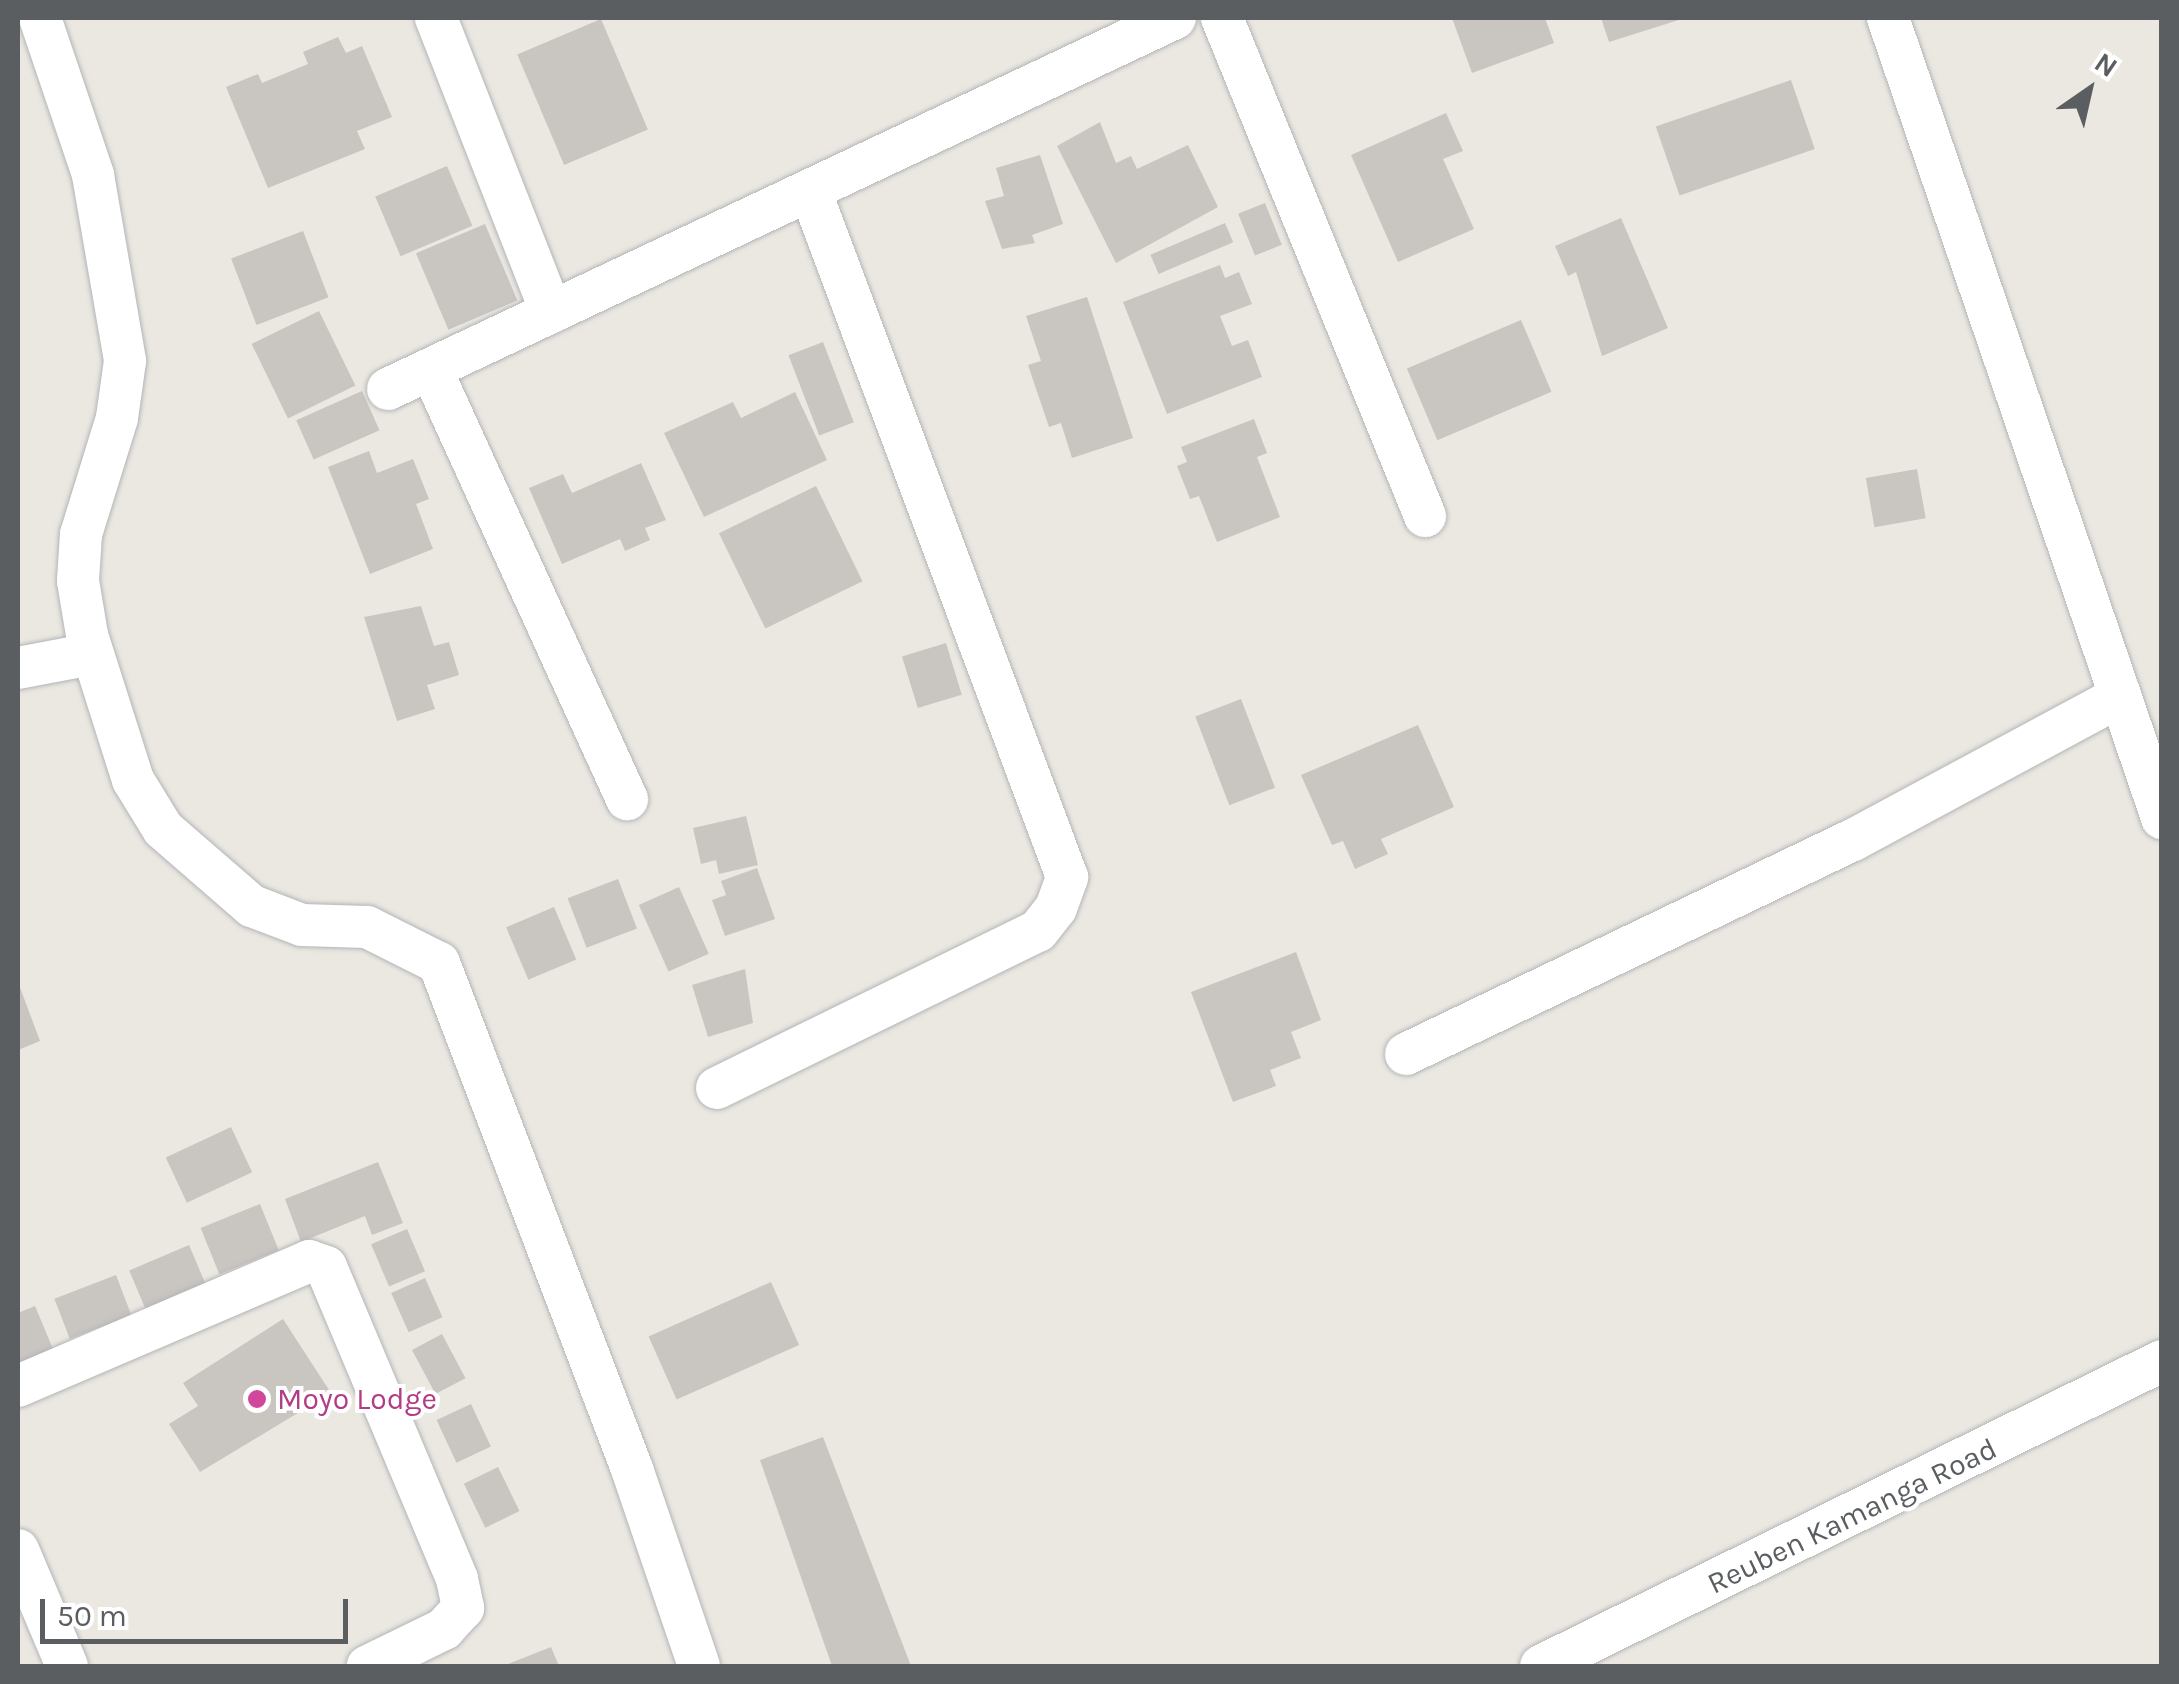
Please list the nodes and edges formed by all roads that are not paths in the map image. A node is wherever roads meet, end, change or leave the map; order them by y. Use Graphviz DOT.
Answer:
graph roads {
  1 [pos="40,18"];
  2 [pos="436,18"];
  3 [pos="1175,18"];
  4 [pos="1222,18"];
  5 [pos="1902,27"];
  6 [pos="810,190"];
  7 [pos="551,312"];
  8 [pos="431,369"];
  9 [pos="388,389"];
  10 [pos="1425,516"];
  11 [pos="92,654"];
  12 [pos="18,668"];
  13 [pos="2120,697"];
  14 [pos="627,800"];
  15 [pos="2162,818"];
  16 [pos="1406,1054"];
  17 [pos="718,1088"];
  18 [pos="2162,1361"];
  19 [pos="18,1386"];
  20 [pos="18,1550"];
  21 [pos="68,1666"];
  22 [pos="368,1666"];
  23 [pos="699,1666"];
  24 [pos="1540,1666"];
  1 -- 11 [label="street"];
  2 -- 7 [label="street"];
  3 -- 6 [label="street"];
  4 -- 10 [label="street"];
  5 -- 13 [label="street"];
  6 -- 7 [label="street"];
  6 -- 17 [label="street"];
  7 -- 8 [label="street"];
  8 -- 9 [label="street"];
  8 -- 14 [label="street"];
  11 -- 12 [label="street"];
  11 -- 23 [label="street"];
  13 -- 15 [label="street"];
  13 -- 16 [label="street"];
  18 -- 24 [label="street, Reuben Kamanga Road"];
  19 -- 22 [label="street"];
  20 -- 21 [label="street"];
}
